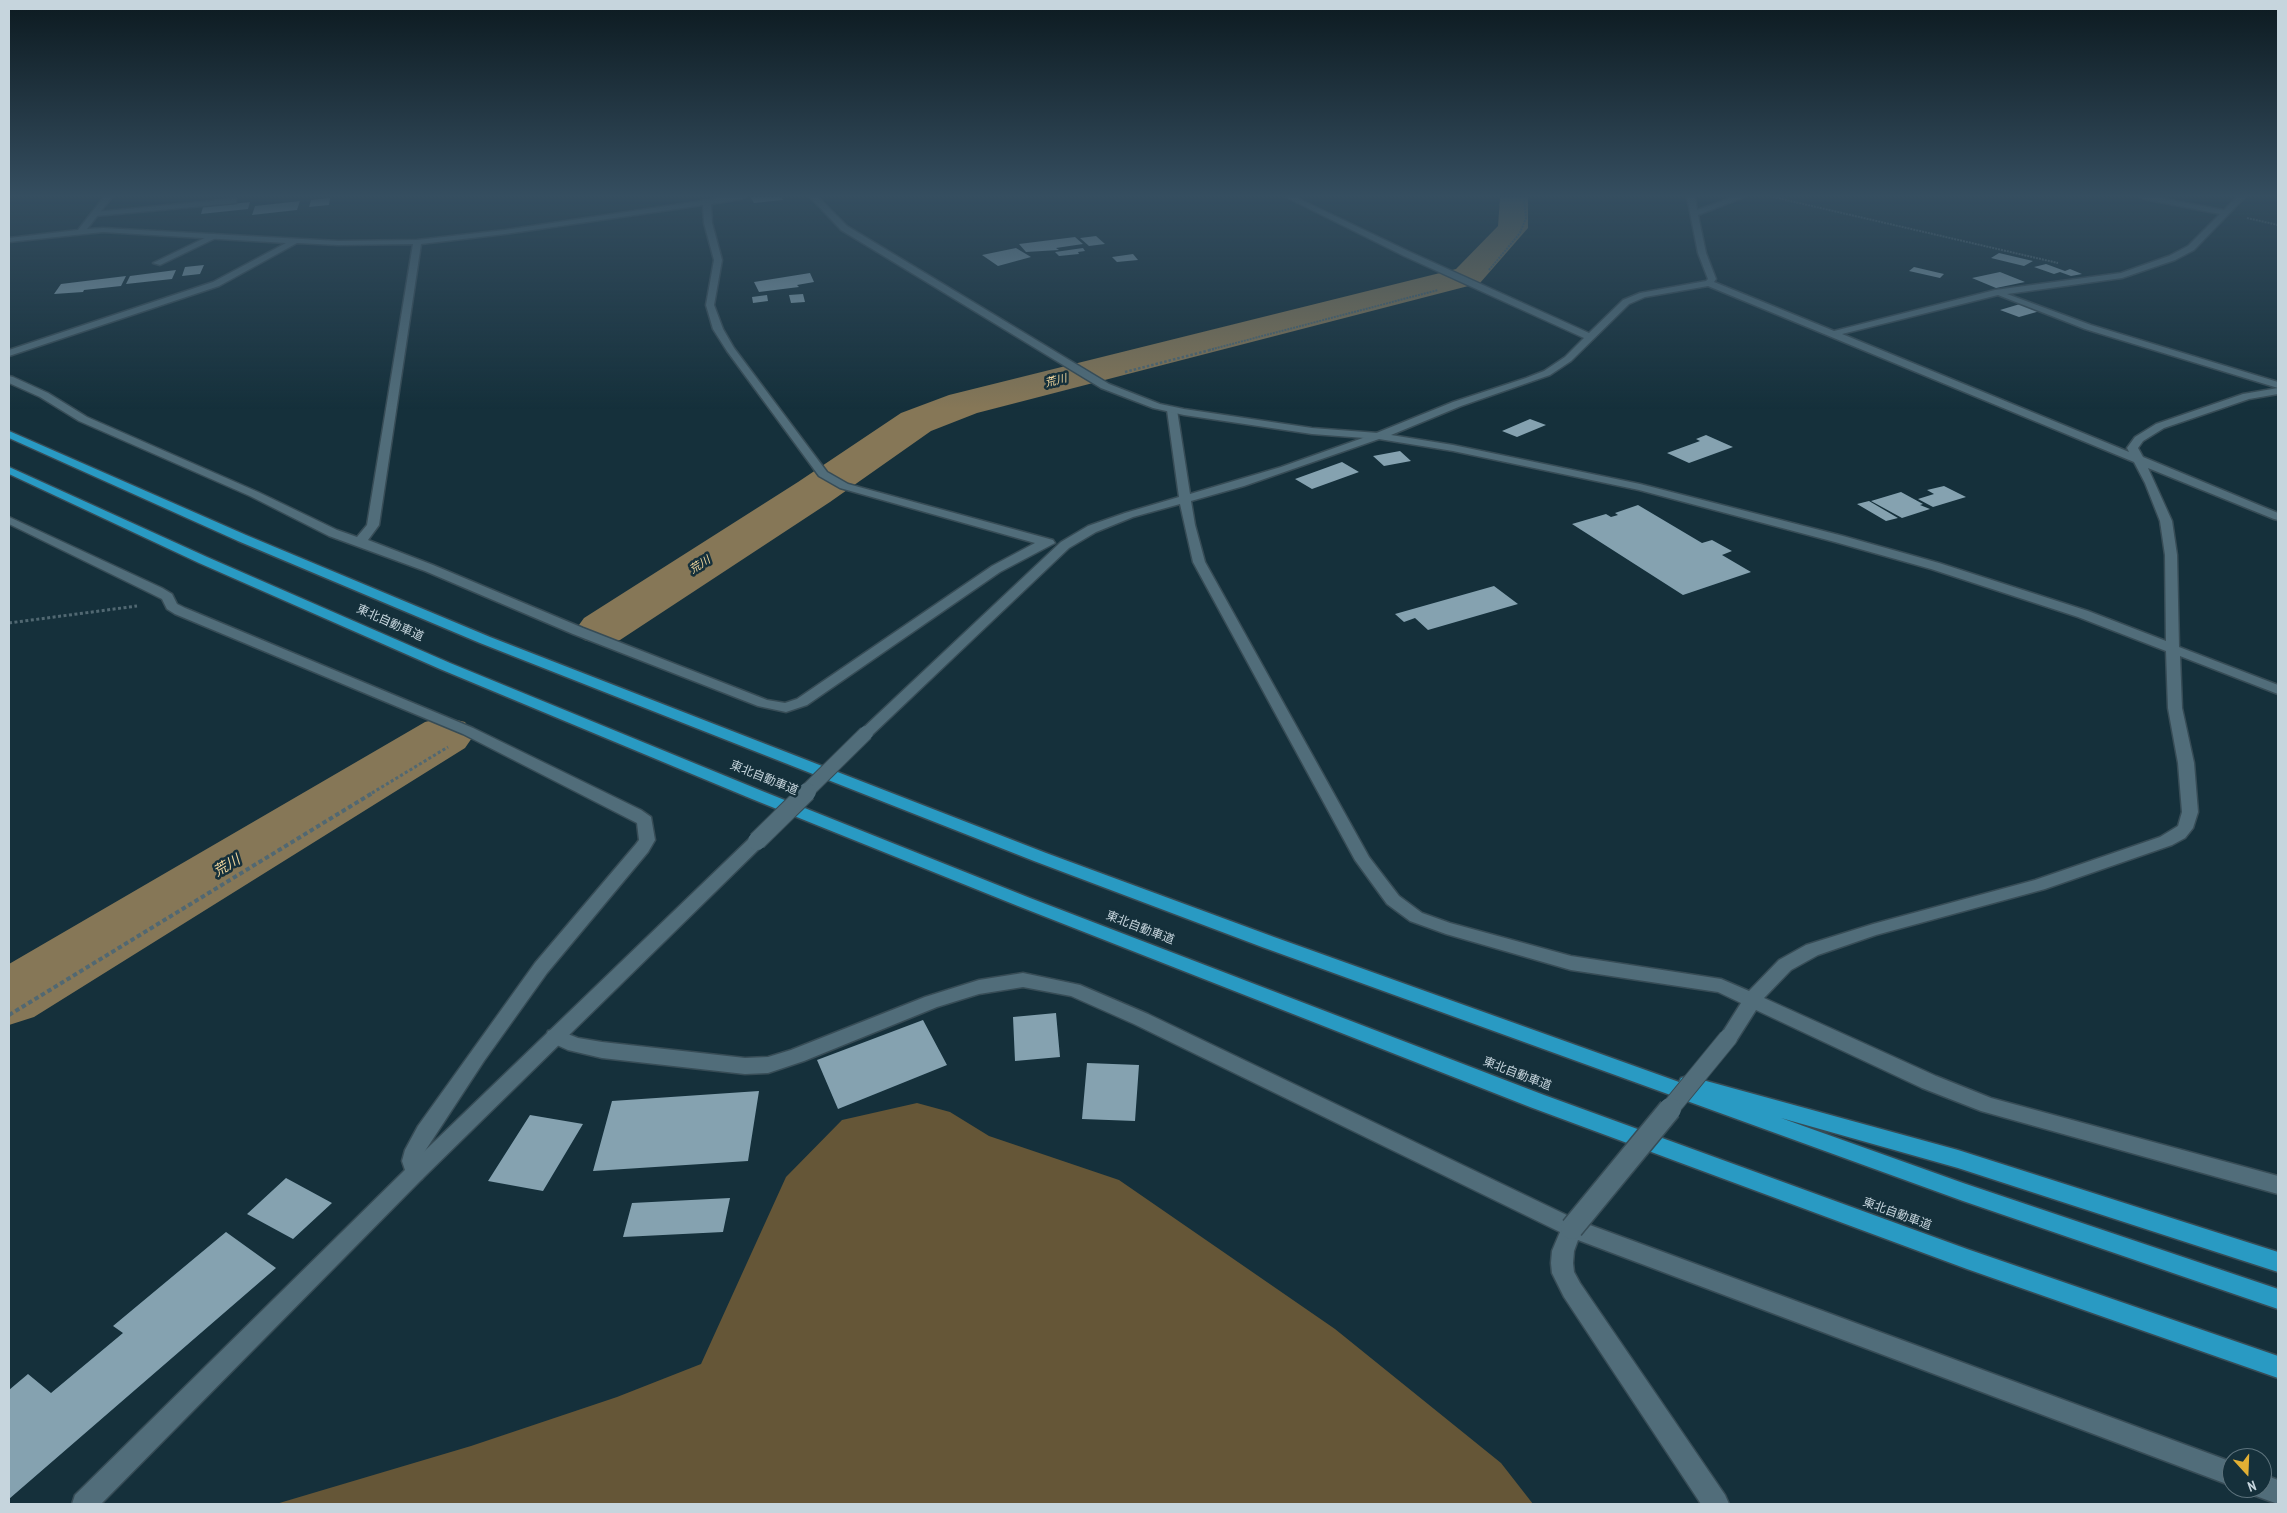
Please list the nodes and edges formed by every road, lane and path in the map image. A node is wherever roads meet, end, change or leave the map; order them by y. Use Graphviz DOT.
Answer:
graph roads {
  1 [pos="246,268"];
  2 [pos="412,268"];
  3 [pos="717,268"];
  4 [pos="909,268"];
  5 [pos="1440,268"];
  6 [pos="1491,268"];
  7 [pos="1708,268"];
  8 [pos="2145,268"];
  9 [pos="1470,282"];
  10 [pos="1709,283"];
  11 [pos="1995,293"];
  12 [pos="1833,334"];
  13 [pos="1591,338"];
  14 [pos="9,353"];
  15 [pos="9,379"];
  16 [pos="1093,380"];
  17 [pos="2278,385"];
  18 [pos="2278,390"];
  19 [pos="1172,410"];
  20 [pos="9,434"];
  21 [pos="1378,436"];
  22 [pos="2140,460"];
  23 [pos="9,470"];
  24 [pos="1186,500"];
  25 [pos="2278,516"];
  26 [pos="9,520"];
  27 [pos="358,540"];
  28 [pos="1045,542"];
  29 [pos="1065,545"];
  30 [pos="170,602"];
  31 [pos="9,623"];
  32 [pos="2173,648"];
  33 [pos="2278,690"];
  34 [pos="472,733"];
  35 [pos="1751,1002"];
  36 [pos="9,1015"];
  37 [pos="555,1036"];
  38 [pos="1569,1050"];
  39 [pos="415,1173"];
  40 [pos="2278,1185"];
  41 [pos="1572,1228"];
  42 [pos="2278,1262"];
  43 [pos="2278,1299"];
  44 [pos="2278,1368"];
  45 [pos="2222,1470"];
  46 [pos="84,1504"];
  47 [pos="1716,1504"];
  1 -- 14 [label="street"];
  2 -- 27 [label="street"];
  3 -- 28 [label="street"];
  4 -- 16 [label="street"];
  5 -- 9 [label="street"];
  6 -- 9 [label="path"];
  7 -- 10 [label="street"];
  8 -- 11 [label="street"];
  9 -- 13 [label="street"];
  9 -- 16 [label="path"];
  10 -- 12 [label="street"];
  10 -- 13 [label="street"];
  11 -- 12 [label="street"];
  11 -- 17 [label="street"];
  12 -- 22 [label="street"];
  13 -- 21 [label="street"];
  15 -- 27 [label="street"];
  16 -- 19 [label="street"];
  18 -- 22 [label="street"];
  19 -- 21 [label="street"];
  19 -- 24 [label="street"];
  20 -- 38 [label="highway, 東北自動車道"];
  21 -- 24 [label="street"];
  21 -- 32 [label="street"];
  22 -- 25 [label="street"];
  22 -- 32 [label="street"];
  23 -- 44 [label="highway, 東北自動車道"];
  24 -- 29 [label="street"];
  24 -- 35 [label="street"];
  26 -- 30 [label="street"];
  27 -- 28 [label="street"];
  28 -- 29 [label="street"];
  29 -- 37 [label="street, bridge"];
  30 -- 31 [label="path"];
  30 -- 34 [label="street"];
  32 -- 33 [label="street"];
  32 -- 35 [label="street"];
  34 -- 36 [label="path"];
  34 -- 39 [label="street"];
  35 -- 40 [label="street"];
  35 -- 41 [label="street, bridge"];
  37 -- 39 [label="street"];
  37 -- 41 [label="street"];
  38 -- 42 [label="highway"];
  38 -- 43 [label="highway, 東北自動車道"];
  39 -- 46 [label="street"];
  41 -- 45 [label="street"];
  41 -- 47 [label="street"];
}
